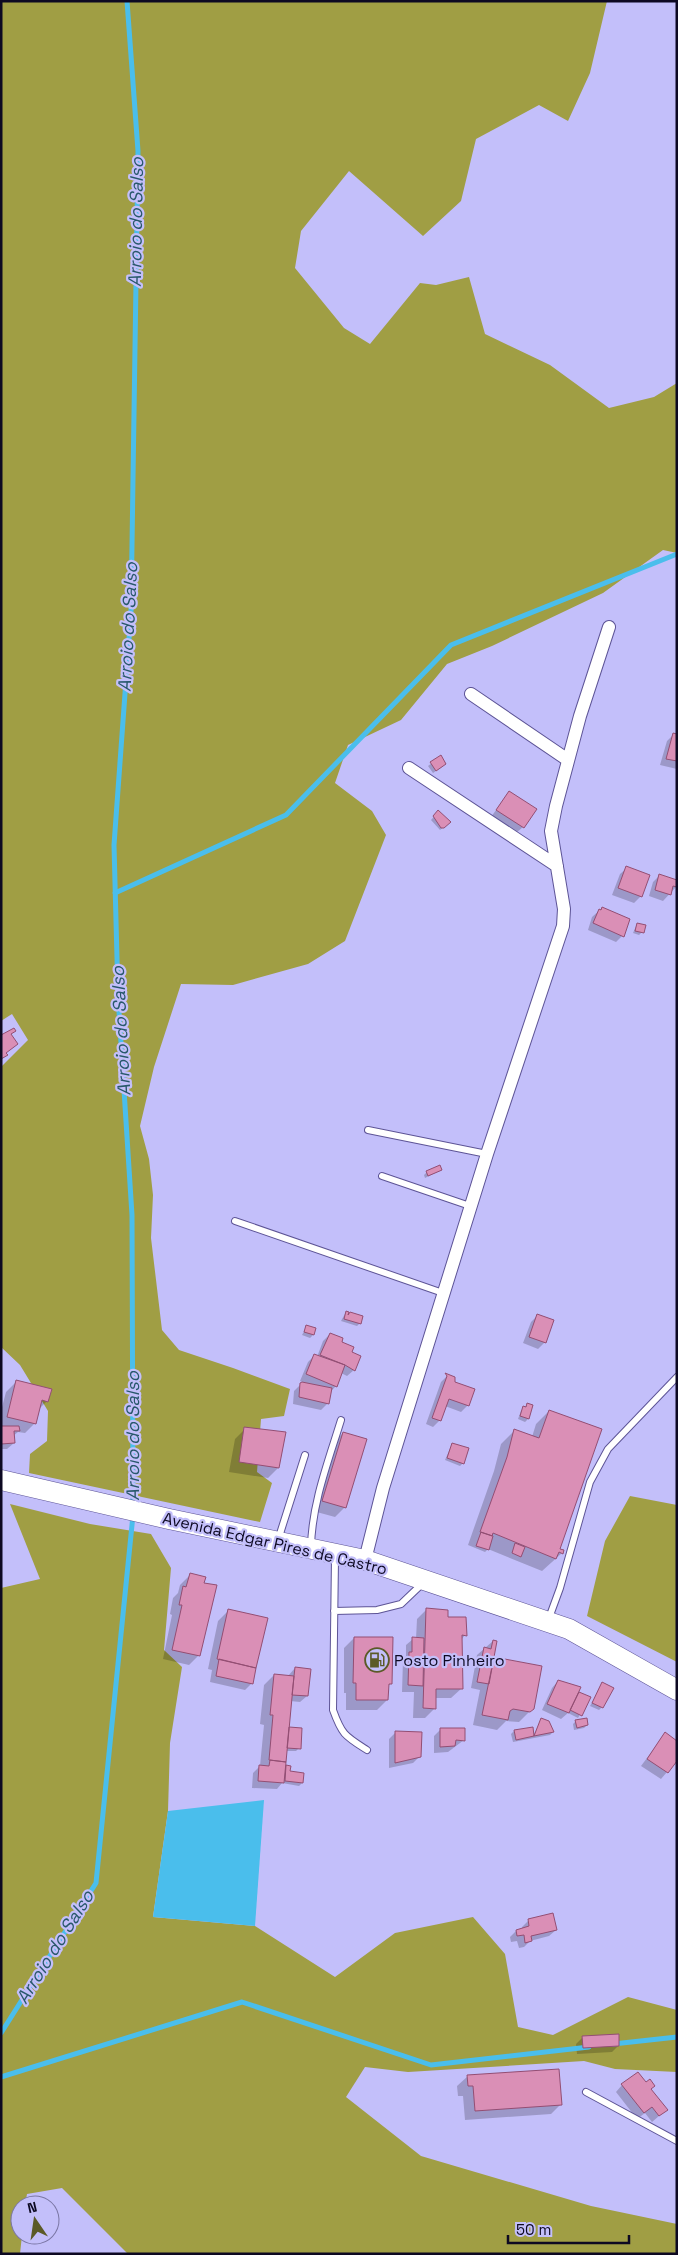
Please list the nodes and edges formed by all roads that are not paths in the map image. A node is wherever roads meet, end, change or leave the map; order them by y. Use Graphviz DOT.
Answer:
graph roads {
  1 [pos="609,627"];
  2 [pos="471,694"];
  3 [pos="568,760"];
  4 [pos="409,768"];
  5 [pos="557,866"];
  6 [pos="368,1130"];
  7 [pos="486,1154"];
  8 [pos="382,1176"];
  9 [pos="470,1206"];
  10 [pos="235,1222"];
  11 [pos="443,1293"];
  12 [pos="677,1377"];
  13 [pos="341,1420"];
  14 [pos="305,1455"];
  15 [pos="1,1480"];
  16 [pos="278,1542"];
  17 [pos="311,1549"];
  18 [pos="335,1554"];
  19 [pos="364,1560"];
  20 [pos="426,1581"];
  21 [pos="334,1611"];
  22 [pos="548,1622"];
  23 [pos="677,1690"];
  24 [pos="367,1750"];
  25 [pos="586,2092"];
  26 [pos="677,2140"];
  1 -- 3 [label="street"];
  2 -- 3 [label="street"];
  3 -- 5 [label="street"];
  4 -- 5 [label="street"];
  5 -- 7 [label="street"];
  6 -- 7 [label="lane"];
  7 -- 9 [label="street"];
  8 -- 9 [label="lane"];
  9 -- 11 [label="street"];
  10 -- 11 [label="lane"];
  11 -- 19 [label="street"];
  12 -- 22 [label="lane"];
  13 -- 17 [label="lane"];
  14 -- 16 [label="lane"];
  15 -- 16 [label="main road, Avenida Edgar Pires de Castro"];
  16 -- 17 [label="main road, Avenida Edgar Pires de Castro"];
  17 -- 18 [label="main road, Avenida Edgar Pires de Castro"];
  18 -- 19 [label="main road, Avenida Edgar Pires de Castro"];
  18 -- 21 [label="lane"];
  19 -- 20 [label="main road, Avenida Edgar Pires de Castro"];
  20 -- 21 [label="lane"];
  20 -- 22 [label="main road, Avenida Edgar Pires de Castro"];
  21 -- 24 [label="lane"];
  22 -- 23 [label="main road, Avenida Edgar Pires de Castro"];
  25 -- 26 [label="lane"];
}
